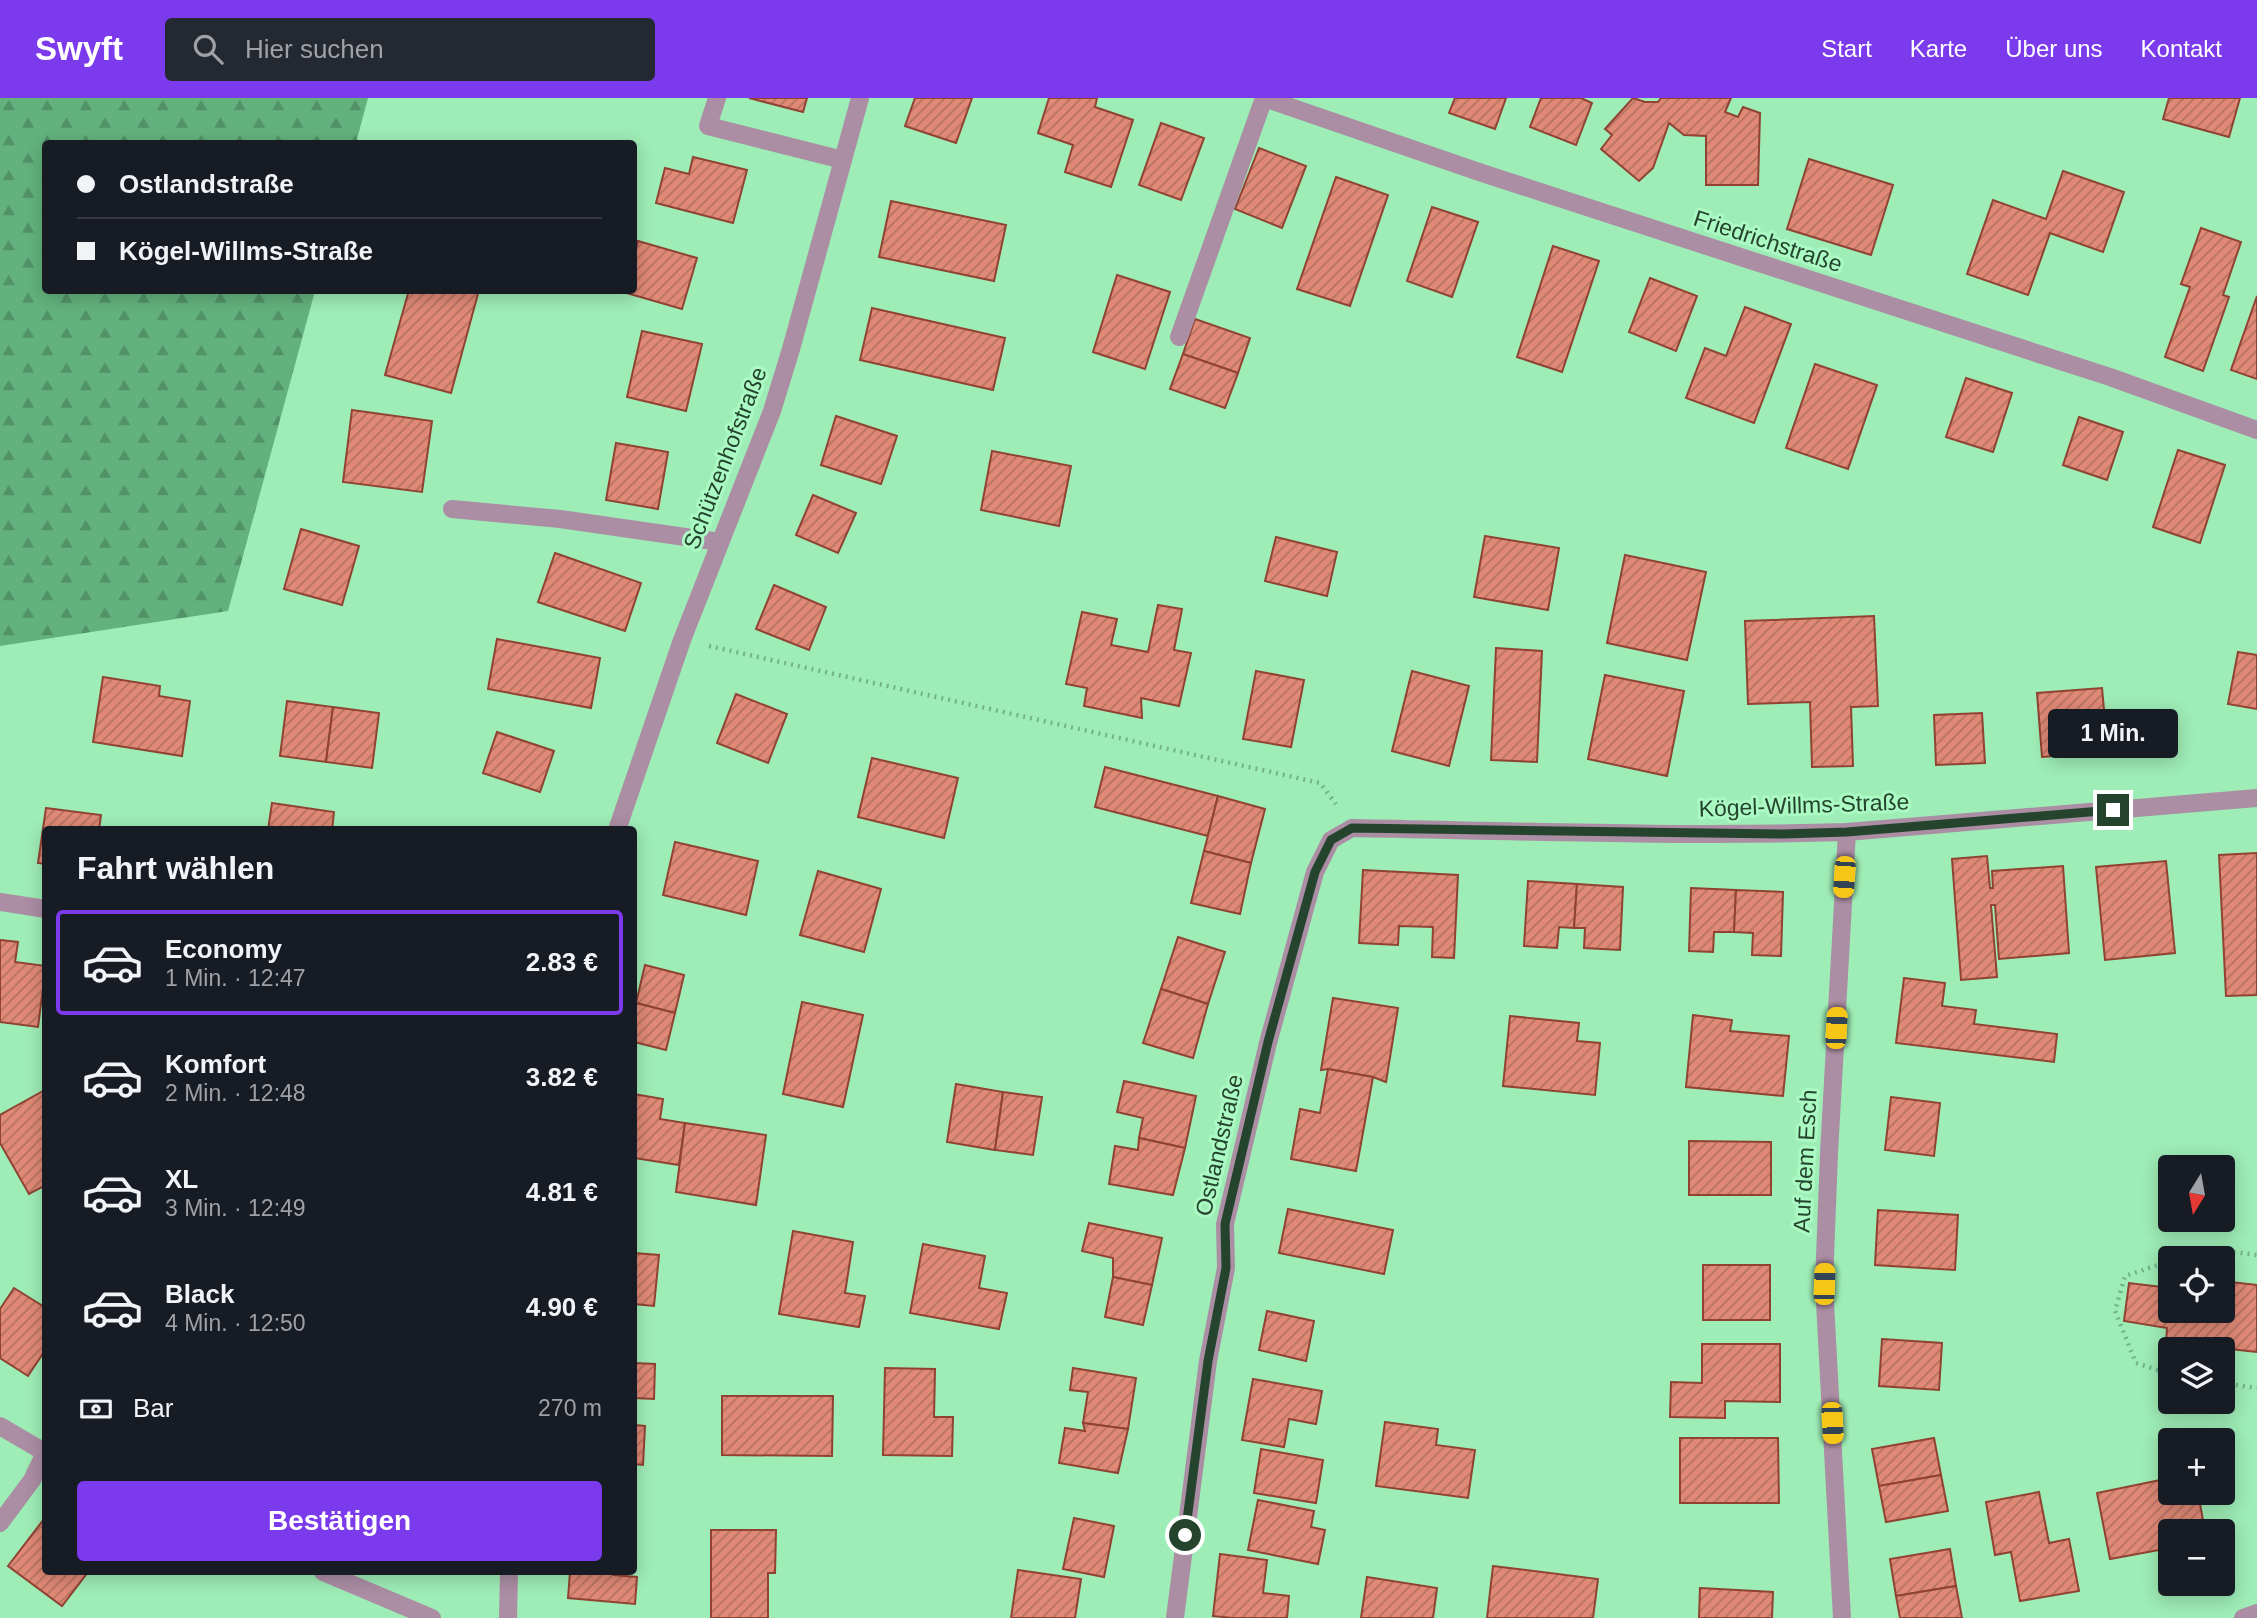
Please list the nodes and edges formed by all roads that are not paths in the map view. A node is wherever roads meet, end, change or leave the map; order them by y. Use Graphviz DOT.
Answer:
graph roads {
  1 [pos="716,98"];
  2 [pos="860,98"];
  3 [pos="1264,98"];
  4 [pos="843,160"];
  5 [pos="1178,337"];
  6 [pos="2257,430"];
  7 [pos="452,509"];
  8 [pos="720,542"];
  9 [pos="2257,798"];
  10 [pos="618,826"];
  11 [pos="1352,828"];
  12 [pos="1847,832"];
  13 [pos="0,902"];
  14 [pos="42,908"];
  15 [pos="0,1426"];
  16 [pos="42,1451"];
  17 [pos="42,1459"];
  18 [pos="0,1523"];
  19 [pos="330,1575"];
  20 [pos="509,1575"];
  21 [pos="2257,1613"];
  22 [pos="432,1618"];
  23 [pos="508,1618"];
  24 [pos="1175,1618"];
  25 [pos="1842,1618"];
  26 [pos="2243,1618"];
  1 -- 4 [label="street"];
  2 -- 4 [label="street, Schützenhofstraße"];
  3 -- 5 [label="street"];
  3 -- 6 [label="street, Friedrichstraße"];
  4 -- 8 [label="street, Schützenhofstraße"];
  7 -- 8 [label="street"];
  8 -- 10 [label="street, Schützenhofstraße"];
  9 -- 12 [label="street, Kögel-Willms-Straße"];
  11 -- 12 [label="street, Kögel-Willms-Straße"];
  11 -- 24 [label="street, Ostlandstraße"];
  12 -- 25 [label="street, Auf dem Esch"];
  13 -- 14 [label="street"];
  15 -- 16 [label="street"];
  17 -- 18 [label="street"];
  19 -- 22 [label="street"];
  20 -- 23 [label="street"];
  21 -- 26 [label="street"];
}
